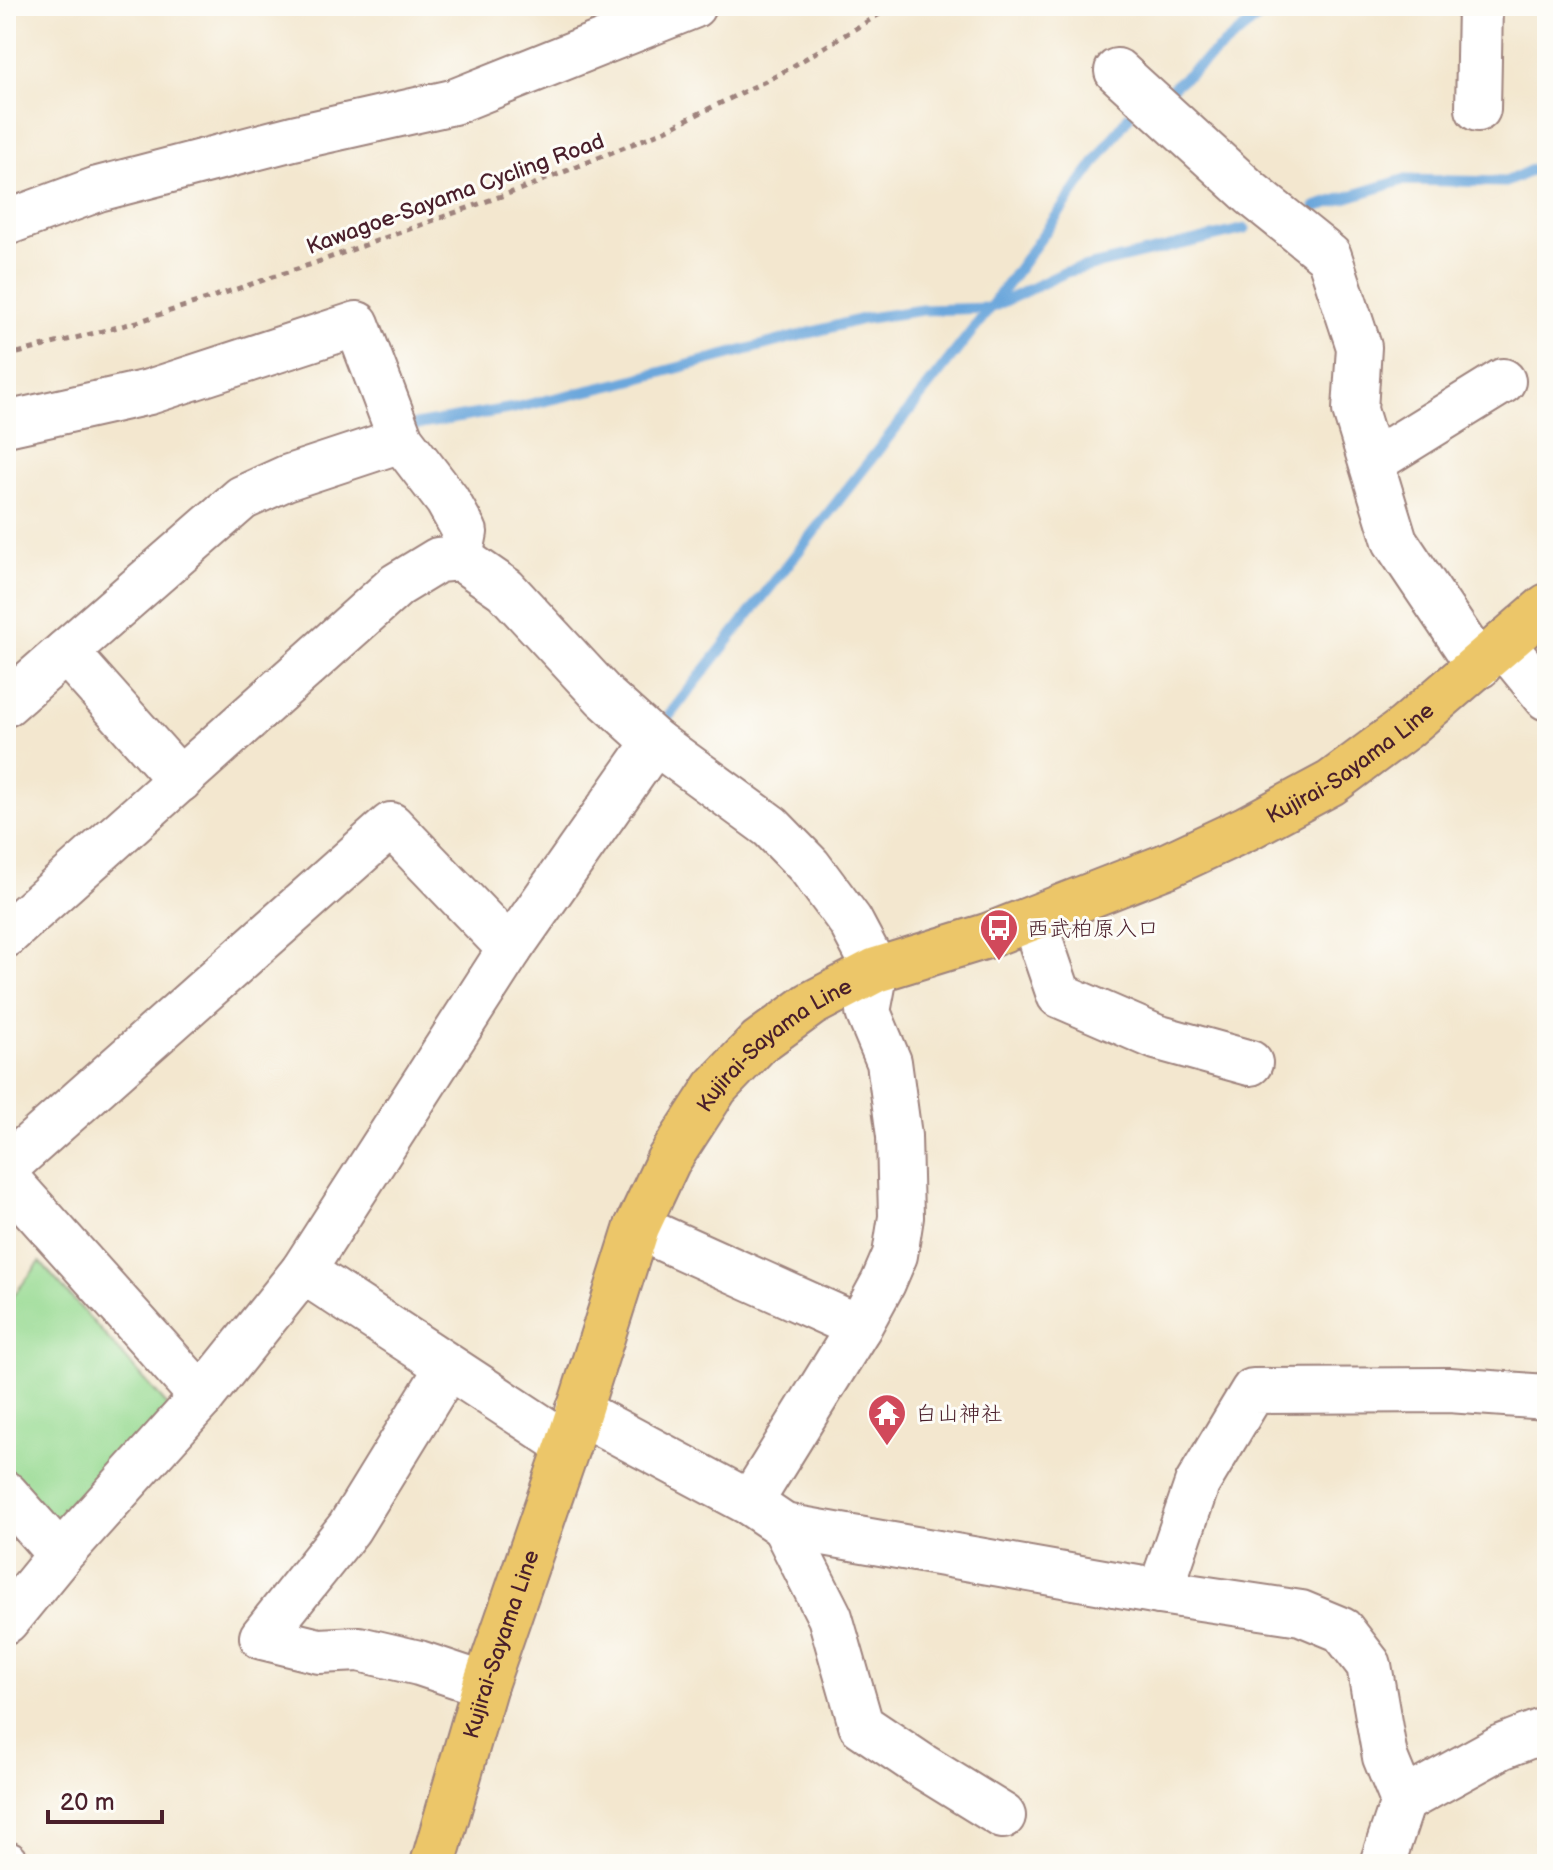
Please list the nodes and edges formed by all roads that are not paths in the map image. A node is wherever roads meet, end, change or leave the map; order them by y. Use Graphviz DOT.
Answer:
graph roads {
  1 [pos="693,6"];
  2 [pos="1480,6"];
  3 [pos="1117,71"];
  4 [pos="1478,109"];
  5 [pos="6,223"];
  6 [pos="1503,381"];
  7 [pos="6,424"];
  8 [pos="401,440"];
  9 [pos="1372,462"];
  10 [pos="460,558"];
  11 [pos="1547,606"];
  12 [pos="66,652"];
  13 [pos="1491,655"];
  14 [pos="1547,698"];
  15 [pos="6,704"];
  16 [pos="655,742"];
  17 [pos="180,780"];
  18 [pos="1033,919"];
  19 [pos="6,935"];
  20 [pos="510,949"];
  21 [pos="876,970"];
  22 [pos="1250,1063"];
  23 [pos="6,1167"];
  24 [pos="6,1178"];
  25 [pos="637,1227"];
  26 [pos="303,1271"];
  27 [pos="859,1327"];
  28 [pos="448,1367"];
  29 [pos="202,1397"];
  30 [pos="1547,1397"];
  31 [pos="573,1428"];
  32 [pos="6,1494"];
  33 [pos="767,1515"];
  34 [pos="60,1555"];
  35 [pos="1160,1592"];
  36 [pos="6,1621"];
  37 [pos="485,1685"];
  38 [pos="1547,1729"];
  39 [pos="1403,1801"];
  40 [pos="1003,1816"];
  41 [pos="433,1864"];
  42 [pos="1382,1864"];
  1 -- 5 [label="street"];
  2 -- 4 [label="street"];
  3 -- 9 [label="street"];
  6 -- 9 [label="street"];
  7 -- 8 [label="street"];
  8 -- 10 [label="street"];
  8 -- 12 [label="street"];
  9 -- 13 [label="street"];
  10 -- 16 [label="street"];
  10 -- 17 [label="street"];
  11 -- 13 [label="main road, Kujirai-Sayama Line"];
  12 -- 15 [label="street"];
  12 -- 17 [label="street"];
  13 -- 14 [label="street"];
  13 -- 18 [label="main road, Kujirai-Sayama Line"];
  16 -- 20 [label="street"];
  16 -- 21 [label="street"];
  17 -- 19 [label="street"];
  18 -- 21 [label="main road, Kujirai-Sayama Line"];
  18 -- 22 [label="street"];
  20 -- 23 [label="street"];
  20 -- 26 [label="street"];
  21 -- 25 [label="main road, Kujirai-Sayama Line"];
  21 -- 27 [label="street"];
  24 -- 29 [label="street"];
  25 -- 27 [label="street"];
  25 -- 31 [label="main road, Kujirai-Sayama Line"];
  26 -- 28 [label="street"];
  26 -- 29 [label="street"];
  27 -- 33 [label="street"];
  28 -- 31 [label="street"];
  28 -- 37 [label="street"];
  29 -- 34 [label="street"];
  30 -- 35 [label="street"];
  31 -- 33 [label="street"];
  31 -- 37 [label="main road, Kujirai-Sayama Line"];
  32 -- 34 [label="street"];
  33 -- 35 [label="street"];
  33 -- 40 [label="street"];
  34 -- 36 [label="street"];
  35 -- 39 [label="street"];
  37 -- 41 [label="main road, Kujirai-Sayama Line"];
  38 -- 39 [label="street"];
  39 -- 42 [label="street"];
}
